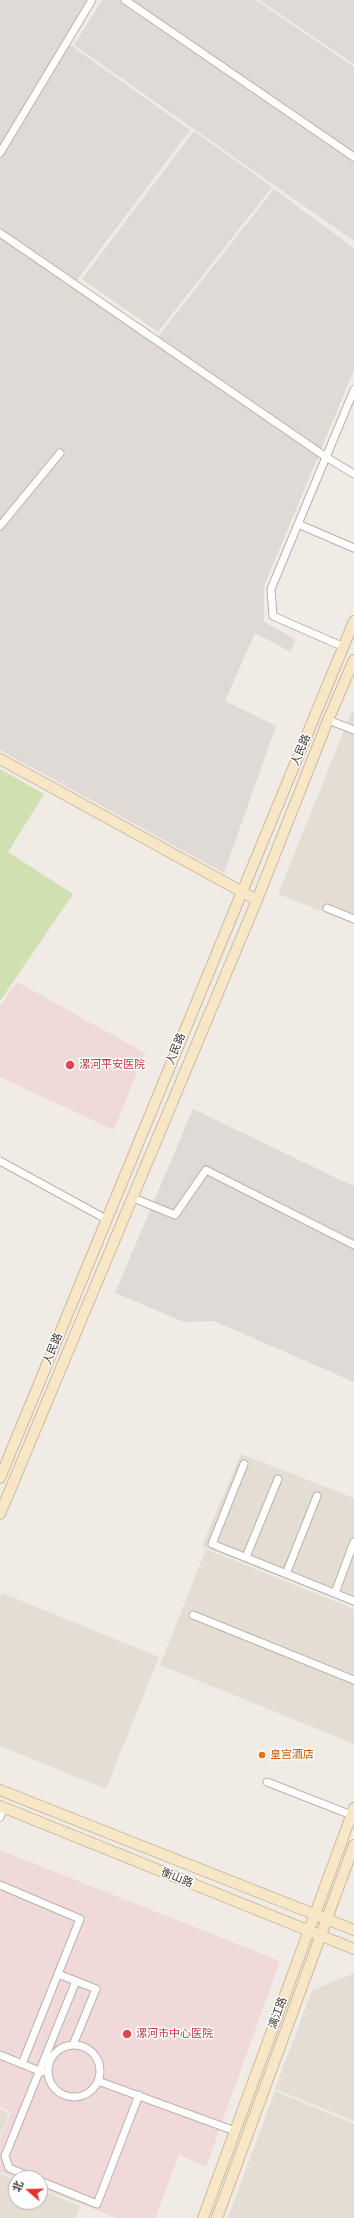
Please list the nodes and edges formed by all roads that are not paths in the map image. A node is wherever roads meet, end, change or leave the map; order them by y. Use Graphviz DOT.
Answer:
graph roads {
  1 [pos="92,0"];
  2 [pos="125,0"];
  3 [pos="0,153"];
  4 [pos="354,157"];
  5 [pos="0,233"];
  6 [pos="354,390"];
  7 [pos="60,453"];
  8 [pos="326,457"];
  9 [pos="354,474"];
  10 [pos="298,524"];
  11 [pos="0,526"];
  12 [pos="354,548"];
  13 [pos="354,621"];
  14 [pos="349,646"];
  15 [pos="354,660"];
  16 [pos="328,720"];
  17 [pos="354,730"];
  18 [pos="0,759"];
  19 [pos="241,892"];
  20 [pos="257,900"];
  21 [pos="327,908"];
  22 [pos="354,918"];
  23 [pos="0,1161"];
  24 [pos="131,1197"];
  25 [pos="106,1219"];
  26 [pos="354,1245"];
  27 [pos="244,1464"];
  28 [pos="0,1478"];
  29 [pos="278,1479"];
  30 [pos="317,1496"];
  31 [pos="0,1514"];
  32 [pos="354,1542"];
  33 [pos="246,1558"];
  34 [pos="286,1574"];
  35 [pos="335,1593"];
  36 [pos="354,1601"];
  37 [pos="193,1615"];
  38 [pos="354,1680"];
  39 [pos="266,1782"];
  40 [pos="0,1790"];
  41 [pos="1,1810"];
  42 [pos="353,1813"];
  43 [pos="354,1845"];
  44 [pos="0,1885"];
  45 [pos="315,1914"];
  46 [pos="327,1919"];
  47 [pos="309,1930"];
  48 [pos="354,1930"];
  49 [pos="321,1935"];
  50 [pos="354,1949"];
  51 [pos="58,1974"];
  52 [pos="76,1981"];
  53 [pos="73,2045"];
  54 [pos="0,2055"];
  55 [pos="22,2064"];
  56 [pos="39,2071"];
  57 [pos="48,2074"];
  58 [pos="98,2081"];
  59 [pos="139,2096"];
  60 [pos="235,2131"];
  61 [pos="14,2170"];
  62 [pos="48,2184"];
  63 [pos="203,2218"];
  64 [pos="217,2218"];
  1 -- 3 [label="street"];
  2 -- 4 [label="street"];
  5 -- 8 [label="street"];
  6 -- 8 [label="street"];
  7 -- 11 [label="street"];
  8 -- 9 [label="street"];
  8 -- 10 [label="street"];
  10 -- 12 [label="street"];
  10 -- 14 [label="street"];
  13 -- 14 [label="street, 人民路"];
  14 -- 15 [label="street"];
  14 -- 19 [label="street, 人民路"];
  15 -- 16 [label="street, 人民路"];
  16 -- 17 [label="street"];
  16 -- 20 [label="street, 人民路"];
  18 -- 19 [label="street"];
  19 -- 20 [label="street"];
  19 -- 25 [label="street, 人民路"];
  20 -- 24 [label="street, 人民路"];
  21 -- 22 [label="street"];
  23 -- 25 [label="street"];
  24 -- 26 [label="street"];
  24 -- 31 [label="street, 人民路"];
  25 -- 28 [label="street, 人民路"];
  27 -- 33 [label="street"];
  29 -- 33 [label="street"];
  30 -- 34 [label="street"];
  32 -- 35 [label="street"];
  33 -- 34 [label="street"];
  34 -- 35 [label="street"];
  35 -- 36 [label="street"];
  37 -- 38 [label="street"];
  39 -- 42 [label="street"];
  40 -- 45 [label="street, 衡山路"];
  41 -- 47 [label="street, 衡山路"];
  42 -- 45 [label="street, 漓江路"];
  43 -- 46 [label="street, 漓江路"];
  44 -- 51 [label="street"];
  45 -- 46 [label="street, 衡山路"];
  45 -- 47 [label="street, 漓江路"];
  46 -- 48 [label="street, 衡山路"];
  46 -- 49 [label="street, 漓江路"];
  47 -- 49 [label="street, 衡山路"];
  47 -- 60 [label="street, 漓江路"];
  49 -- 50 [label="street, 衡山路"];
  49 -- 64 [label="street, 漓江路"];
  51 -- 52 [label="street"];
  51 -- 55 [label="street"];
  52 -- 53 [label="street"];
  52 -- 56 [label="street"];
  53 -- 57 [label="street"];
  53 -- 58 [label="street"];
  54 -- 55 [label="street"];
  55 -- 56 [label="street"];
  56 -- 57 [label="street"];
  56 -- 61 [label="street"];
  57 -- 58 [label="street"];
  58 -- 59 [label="street"];
  59 -- 60 [label="street"];
  59 -- 62 [label="street"];
  60 -- 63 [label="street, 漓江路"];
}
